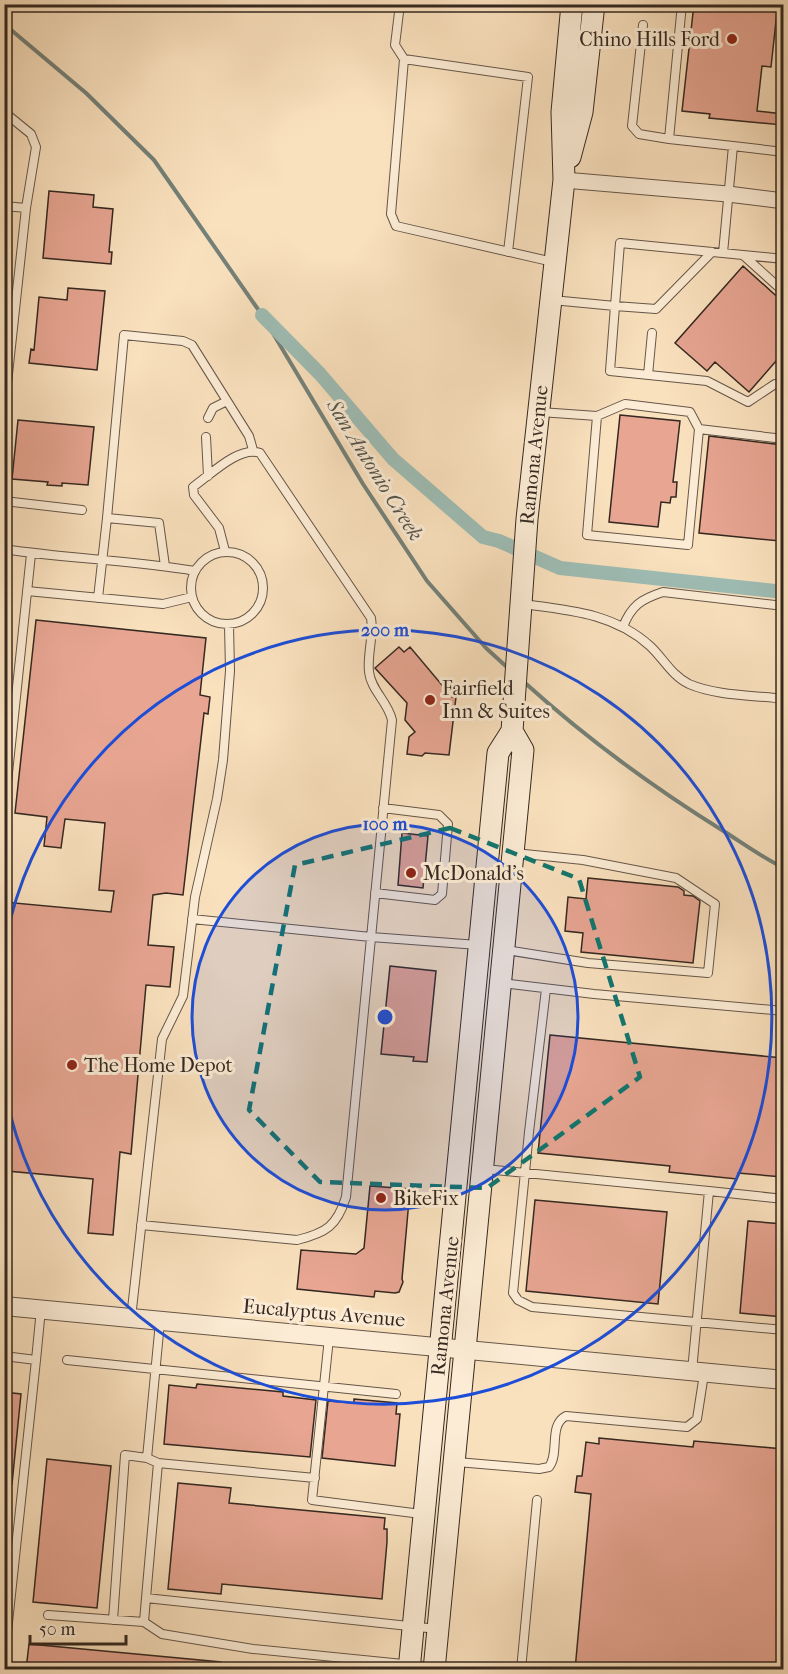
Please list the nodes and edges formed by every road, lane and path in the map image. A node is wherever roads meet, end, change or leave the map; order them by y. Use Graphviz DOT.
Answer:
graph roads {
  1 [pos="400,4"];
  2 [pos="572,4"];
  3 [pos="594,4"];
  4 [pos="682,4"];
  5 [pos="643,26"];
  6 [pos="404,59"];
  7 [pos="4,112"];
  8 [pos="669,140"];
  9 [pos="733,146"];
  10 [pos="783,152"];
  11 [pos="564,180"];
  12 [pos="728,194"];
  13 [pos="783,201"];
  14 [pos="4,206"];
  15 [pos="26,208"];
  16 [pos="508,252"];
  17 [pos="712,252"];
  18 [pos="723,253"];
  19 [pos="743,255"];
  20 [pos="783,259"];
  21 [pos="555,262"];
  22 [pos="783,292"];
  23 [pos="551,300"];
  24 [pos="615,306"];
  25 [pos="652,333"];
  26 [pos="648,375"];
  27 [pos="783,385"];
  28 [pos="5,400"];
  29 [pos="227,401"];
  30 [pos="4,411"];
  31 [pos="539,411"];
  32 [pos="597,416"];
  33 [pos="208,418"];
  34 [pos="699,429"];
  35 [pos="206,436"];
  36 [pos="783,438"];
  37 [pos="253,450"];
  38 [pos="208,476"];
  39 [pos="4,501"];
  40 [pos="82,510"];
  41 [pos="107,518"];
  42 [pos="4,549"];
  43 [pos="225,551"];
  44 [pos="31,554"];
  45 [pos="103,560"];
  46 [pos="165,566"];
  47 [pos="195,571"];
  48 [pos="27,591"];
  49 [pos="192,597"];
  50 [pos="98,598"];
  51 [pos="783,606"];
  52 [pos="520,611"];
  53 [pos="229,625"];
  54 [pos="623,627"];
  55 [pos="783,699"];
  56 [pos="512,731"];
  57 [pos="383,808"];
  58 [pos="4,811"];
  59 [pos="513,853"];
  60 [pos="375,893"];
  61 [pos="192,919"];
  62 [pos="371,938"];
  63 [pos="480,946"];
  64 [pos="504,949"];
  65 [pos="501,983"];
  66 [pos="546,989"];
  67 [pos="783,1011"];
  68 [pos="484,1169"];
  69 [pos="525,1174"];
  70 [pos="709,1191"];
  71 [pos="783,1199"];
  72 [pos="141,1225"];
  73 [pos="4,1306"];
  74 [pos="41,1309"];
  75 [pos="131,1318"];
  76 [pos="160,1320"];
  77 [pos="697,1322"];
  78 [pos="783,1330"];
  79 [pos="329,1336"];
  80 [pos="441,1347"];
  81 [pos="466,1349"];
  82 [pos="4,1356"];
  83 [pos="36,1360"];
  84 [pos="67,1360"];
  85 [pos="155,1370"];
  86 [pos="698,1372"];
  87 [pos="783,1380"];
  88 [pos="324,1386"];
  89 [pos="396,1394"];
  90 [pos="147,1458"];
  91 [pos="158,1462"];
  92 [pos="455,1462"];
  93 [pos="315,1478"];
  94 [pos="537,1500"];
  95 [pos="424,1515"];
  96 [pos="146,1598"];
  97 [pos="48,1615"];
  98 [pos="113,1620"];
  99 [pos="144,1622"];
  100 [pos="414,1626"];
  101 [pos="438,1629"];
  102 [pos="6,1633"];
  103 [pos="4,1660"];
  104 [pos="410,1667"];
  105 [pos="434,1668"];
  106 [pos="521,1670"];
  1 -- 6 [label="lane"];
  2 -- 11 [label="main road, Ramona Avenue"];
  3 -- 11 [label="main road, Ramona Avenue"];
  4 -- 8 [label="lane"];
  5 -- 8 [label="lane"];
  6 -- 16 [label="lane"];
  6 -- 16 [label="lane"];
  7 -- 15 [label="lane"];
  8 -- 9 [label="lane"];
  9 -- 10 [label="lane"];
  9 -- 12 [label="lane"];
  11 -- 12 [label="street"];
  11 -- 21 [label="main road, Ramona Avenue"];
  12 -- 13 [label="street"];
  12 -- 18 [label="lane"];
  14 -- 15 [label="lane"];
  15 -- 28 [label="lane"];
  16 -- 21 [label="lane"];
  17 -- 18 [label="lane"];
  17 -- 24 [label="lane"];
  17 -- 24 [label="lane"];
  18 -- 19 [label="lane"];
  19 -- 20 [label="lane"];
  19 -- 22 [label="lane"];
  21 -- 23 [label="main road, Ramona Avenue"];
  23 -- 24 [label="lane"];
  23 -- 31 [label="main road, Ramona Avenue"];
  24 -- 26 [label="lane"];
  25 -- 26 [label="lane"];
  26 -- 27 [label="lane"];
  28 -- 30 [label="lane"];
  29 -- 33 [label="lane"];
  29 -- 37 [label="lane"];
  29 -- 41 [label="lane"];
  31 -- 32 [label="lane"];
  31 -- 52 [label="main road, Ramona Avenue"];
  32 -- 34 [label="lane"];
  32 -- 34 [label="lane"];
  34 -- 36 [label="lane"];
  35 -- 38 [label="lane"];
  37 -- 38 [label="lane"];
  37 -- 57 [label="lane"];
  38 -- 43 [label="lane"];
  39 -- 40 [label="lane"];
  41 -- 45 [label="lane"];
  41 -- 46 [label="lane"];
  42 -- 44 [label="lane"];
  43 -- 47 [label="lane"];
  43 -- 53 [label="lane"];
  44 -- 45 [label="lane"];
  44 -- 48 [label="lane"];
  45 -- 46 [label="lane"];
  45 -- 50 [label="lane"];
  46 -- 47 [label="lane"];
  47 -- 49 [label="lane"];
  48 -- 50 [label="lane"];
  48 -- 58 [label="lane"];
  49 -- 50 [label="lane"];
  49 -- 53 [label="lane"];
  51 -- 54 [label="lane"];
  52 -- 54 [label="lane"];
  52 -- 56 [label="main road, Ramona Avenue"];
  53 -- 61 [label="lane"];
  54 -- 55 [label="lane"];
  56 -- 59 [label="main road, Ramona Avenue"];
  56 -- 63 [label="main road, Ramona Avenue"];
  57 -- 60 [label="lane"];
  57 -- 60 [label="lane"];
  59 -- 64 [label="main road, Ramona Avenue"];
  59 -- 64 [label="lane"];
  60 -- 62 [label="lane"];
  61 -- 62 [label="lane"];
  61 -- 72 [label="lane"];
  62 -- 63 [label="lane"];
  62 -- 72 [label="lane"];
  63 -- 64 [label="main road"];
  63 -- 80 [label="main road, Ramona Avenue"];
  64 -- 65 [label="main road, Ramona Avenue"];
  65 -- 66 [label="lane"];
  65 -- 68 [label="main road, Ramona Avenue"];
  66 -- 67 [label="lane"];
  66 -- 69 [label="lane"];
  68 -- 69 [label="lane"];
  68 -- 81 [label="main road, Ramona Avenue"];
  69 -- 70 [label="lane"];
  69 -- 77 [label="lane"];
  70 -- 71 [label="lane"];
  70 -- 77 [label="lane"];
  72 -- 75 [label="lane"];
  73 -- 74 [label="street, Eucalyptus Avenue"];
  74 -- 75 [label="street, Eucalyptus Avenue"];
  74 -- 83 [label="lane"];
  75 -- 76 [label="street, Eucalyptus Avenue"];
  76 -- 79 [label="street, Eucalyptus Avenue"];
  76 -- 85 [label="lane"];
  77 -- 78 [label="lane"];
  77 -- 86 [label="lane"];
  79 -- 80 [label="street, Eucalyptus Avenue"];
  79 -- 88 [label="lane"];
  80 -- 81 [label="street, Eucalyptus Avenue"];
  80 -- 95 [label="main road, Ramona Avenue"];
  81 -- 86 [label="street, Eucalyptus Avenue"];
  81 -- 92 [label="main road, Ramona Avenue"];
  82 -- 83 [label="lane"];
  83 -- 102 [label="lane"];
  84 -- 85 [label="lane"];
  85 -- 88 [label="lane"];
  85 -- 90 [label="lane"];
  86 -- 87 [label="street, Eucalyptus Avenue"];
  86 -- 92 [label="lane"];
  88 -- 89 [label="lane"];
  88 -- 93 [label="lane"];
  90 -- 91 [label="lane"];
  90 -- 98 [label="lane"];
  91 -- 93 [label="lane"];
  91 -- 96 [label="lane"];
  92 -- 101 [label="main road, Ramona Avenue"];
  93 -- 95 [label="lane"];
  94 -- 106 [label="lane"];
  95 -- 100 [label="main road, Ramona Avenue"];
  96 -- 99 [label="lane"];
  96 -- 100 [label="lane"];
  97 -- 98 [label="lane"];
  98 -- 99 [label="lane"];
  99 -- 104 [label="lane"];
  100 -- 101 [label="lane"];
  100 -- 104 [label="main road, Ramona Avenue"];
  101 -- 105 [label="main road, Ramona Avenue"];
  102 -- 103 [label="lane"];
  104 -- 105 [label="lane"];
}
